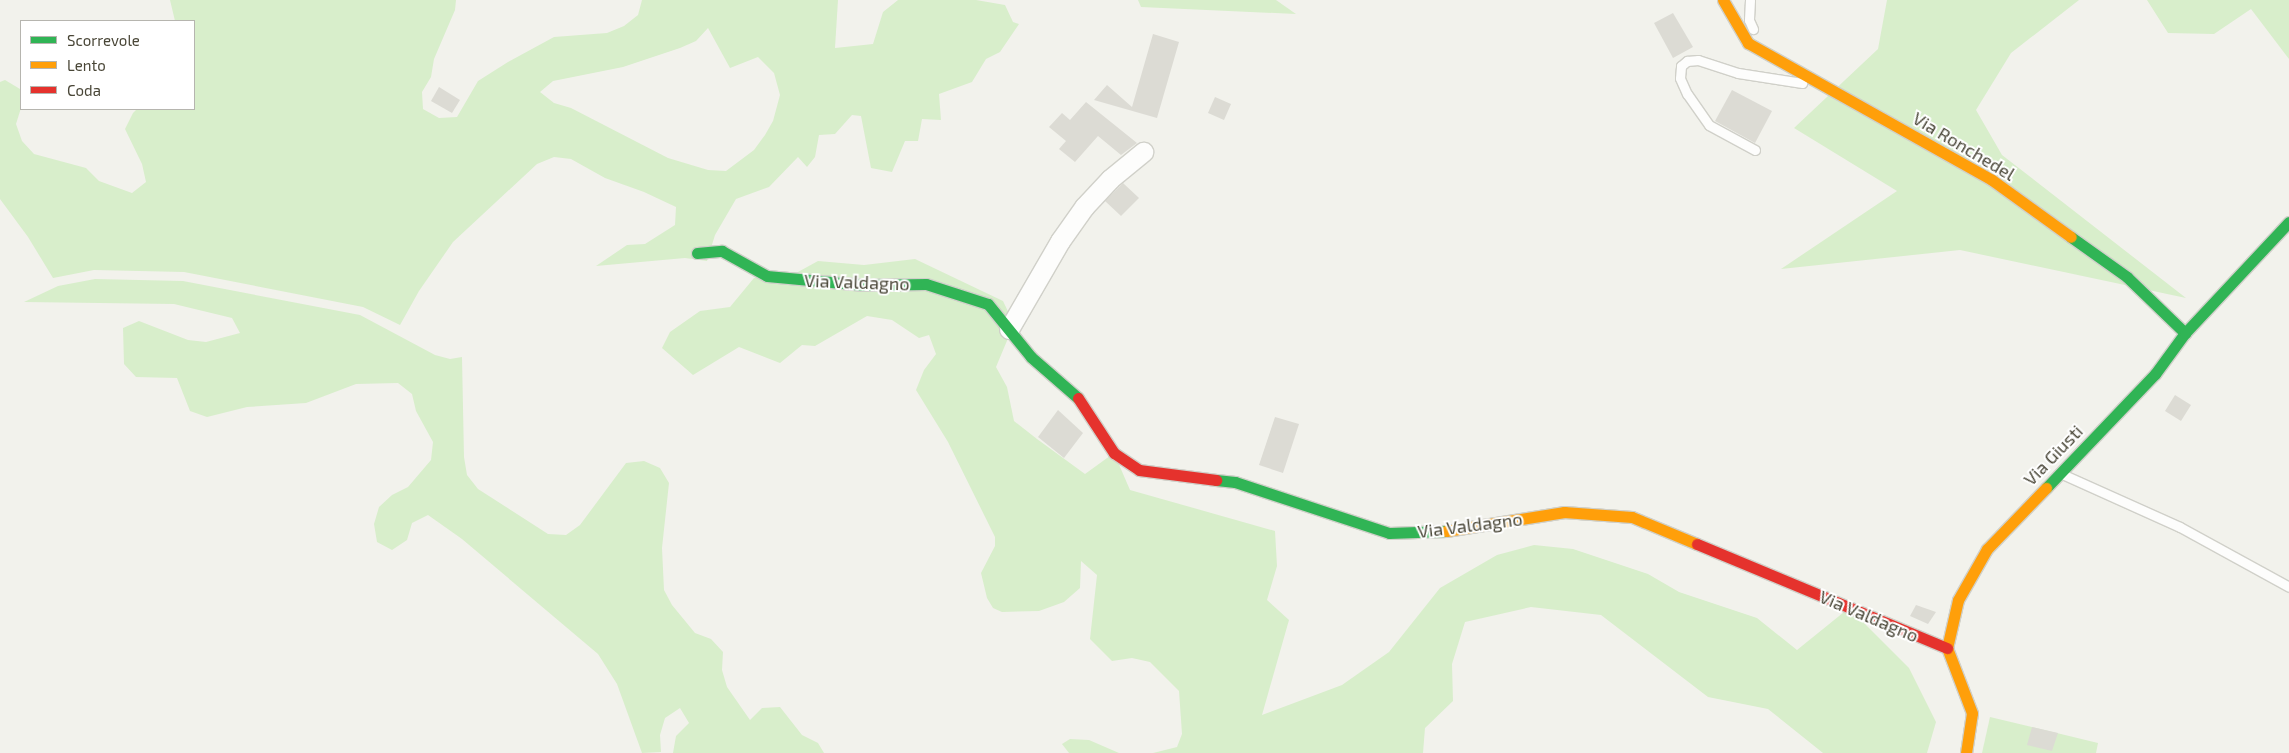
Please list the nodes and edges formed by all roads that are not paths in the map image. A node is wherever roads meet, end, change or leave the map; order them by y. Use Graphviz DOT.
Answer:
graph roads {
  1 [pos="1723,0"];
  2 [pos="1750,0"];
  3 [pos="1761,50"];
  4 [pos="1827,87"];
  5 [pos="1755,150"];
  6 [pos="1143,152"];
  7 [pos="2289,222"];
  8 [pos="698,253"];
  9 [pos="1009,329"];
  10 [pos="2185,333"];
  11 [pos="2059,473"];
  12 [pos="2289,587"];
  13 [pos="1948,648"];
  14 [pos="1966,753"];
  1 -- 3 [label="street, Via Ronchedel"];
  2 -- 3 [label="lane"];
  3 -- 4 [label="street, Via Ronchedel"];
  4 -- 5 [label="lane"];
  4 -- 10 [label="street, Via Ronchedel"];
  6 -- 9 [label="street"];
  7 -- 10 [label="street, Via Giusti"];
  8 -- 9 [label="street, Via Valdagno"];
  9 -- 13 [label="street, Via Valdagno"];
  10 -- 11 [label="street, Via Giusti"];
  11 -- 12 [label="lane"];
  11 -- 13 [label="street, Via Giusti"];
  13 -- 14 [label="street"];
}
